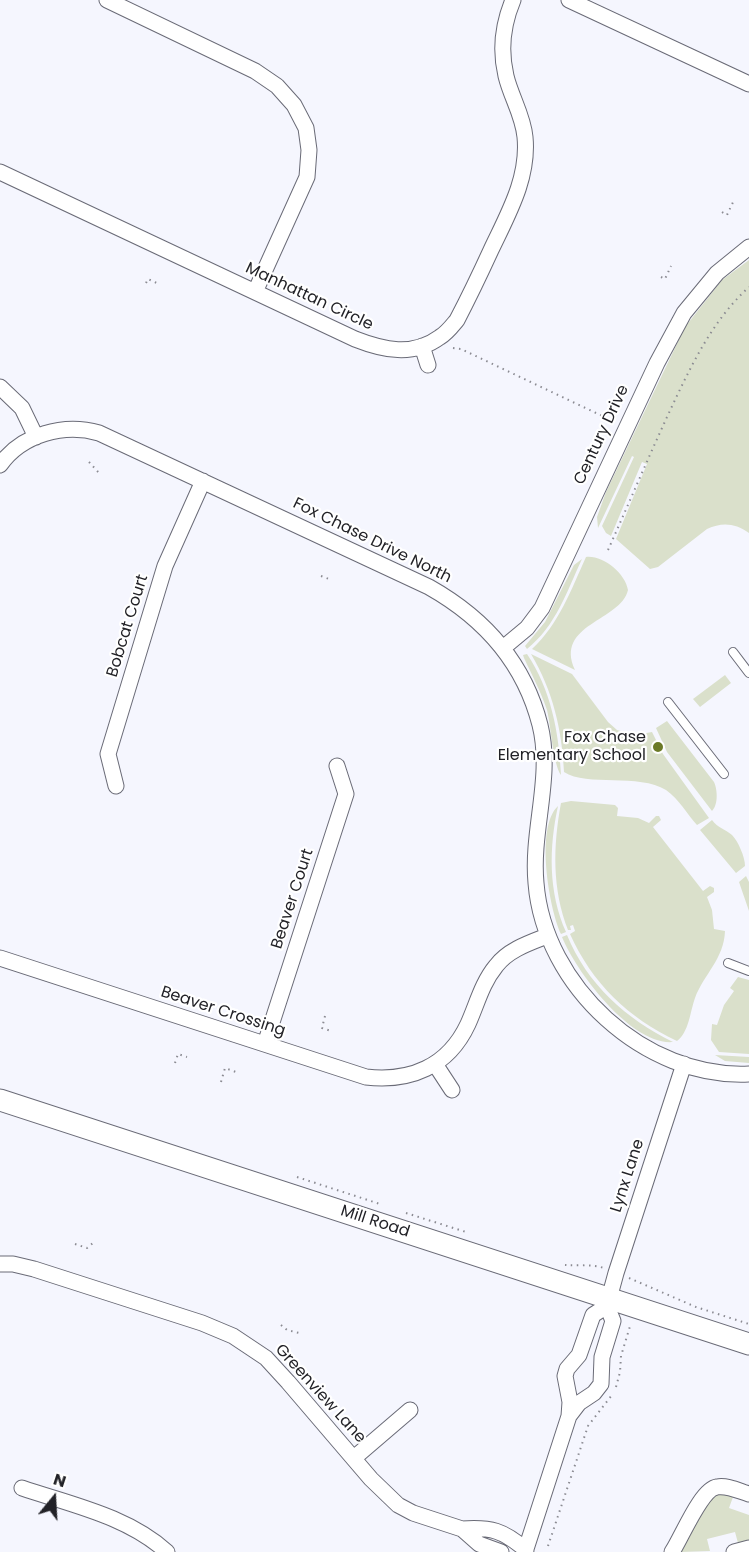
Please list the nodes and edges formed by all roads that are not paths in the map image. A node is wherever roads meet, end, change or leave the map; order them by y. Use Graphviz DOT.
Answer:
graph roads {
  1 [pos="107,0"];
  2 [pos="513,0"];
  3 [pos="569,0"];
  4 [pos="749,84"];
  5 [pos="0,172"];
  6 [pos="749,247"];
  7 [pos="255,292"];
  8 [pos="422,346"];
  9 [pos="429,366"];
  10 [pos="0,387"];
  11 [pos="36,437"];
  12 [pos="0,465"];
  13 [pos="203,481"];
  14 [pos="502,648"];
  15 [pos="733,652"];
  16 [pos="749,673"];
  17 [pos="668,702"];
  18 [pos="337,765"];
  19 [pos="724,774"];
  20 [pos="116,786"];
  21 [pos="547,936"];
  22 [pos="0,958"];
  23 [pos="728,963"];
  24 [pos="749,971"];
  25 [pos="265,1044"];
  26 [pos="435,1064"];
  27 [pos="684,1065"];
  28 [pos="749,1074"];
  29 [pos="452,1090"];
  30 [pos="0,1100"];
  31 [pos="0,1264"];
  32 [pos="608,1302"];
  33 [pos="749,1344"];
  34 [pos="410,1410"];
  35 [pos="569,1416"];
  36 [pos="354,1458"];
  37 [pos="22,1488"];
  38 [pos="749,1494"];
  39 [pos="462,1529"];
  40 [pos="749,1548"];
  41 [pos="167,1552"];
  42 [pos="501,1552"];
  43 [pos="523,1552"];
  44 [pos="672,1552"];
  45 [pos="734,1552"];
  1 -- 7 [label="street"];
  2 -- 8 [label="street, Manhattan Circle"];
  3 -- 4 [label="street"];
  5 -- 7 [label="street, Manhattan Circle"];
  6 -- 14 [label="street, Century Drive"];
  7 -- 8 [label="street, Manhattan Circle"];
  8 -- 9 [label="street"];
  10 -- 11 [label="street"];
  11 -- 12 [label="street, Fox Chase Drive North"];
  11 -- 13 [label="street, Fox Chase Drive North"];
  13 -- 14 [label="street, Fox Chase Drive North"];
  13 -- 20 [label="street, Bobcat Court"];
  14 -- 21 [label="street, Fox Chase Drive North"];
  15 -- 16 [label="lane"];
  17 -- 19 [label="lane"];
  18 -- 25 [label="street, Beaver Court"];
  21 -- 26 [label="street, Beaver Crossing"];
  21 -- 27 [label="street, Fox Chase Drive North"];
  22 -- 25 [label="street, Beaver Crossing"];
  23 -- 24 [label="lane"];
  25 -- 26 [label="street, Beaver Crossing"];
  26 -- 29 [label="street"];
  27 -- 28 [label="street, Fox Chase Drive North"];
  27 -- 32 [label="street, Lynx Lane"];
  30 -- 32 [label="street, Mill Road"];
  31 -- 36 [label="street, Greenview Lane"];
  32 -- 33 [label="street, Mill Road"];
  32 -- 35 [label="street"];
  32 -- 35 [label="street"];
  34 -- 36 [label="street"];
  35 -- 43 [label="street"];
  36 -- 39 [label="street, Greenview Lane"];
  37 -- 41 [label="street"];
  38 -- 44 [label="street"];
  39 -- 42 [label="street, Greenview Lane"];
  39 -- 43 [label="street, Greenview Lane"];
  40 -- 45 [label="street"];
}
